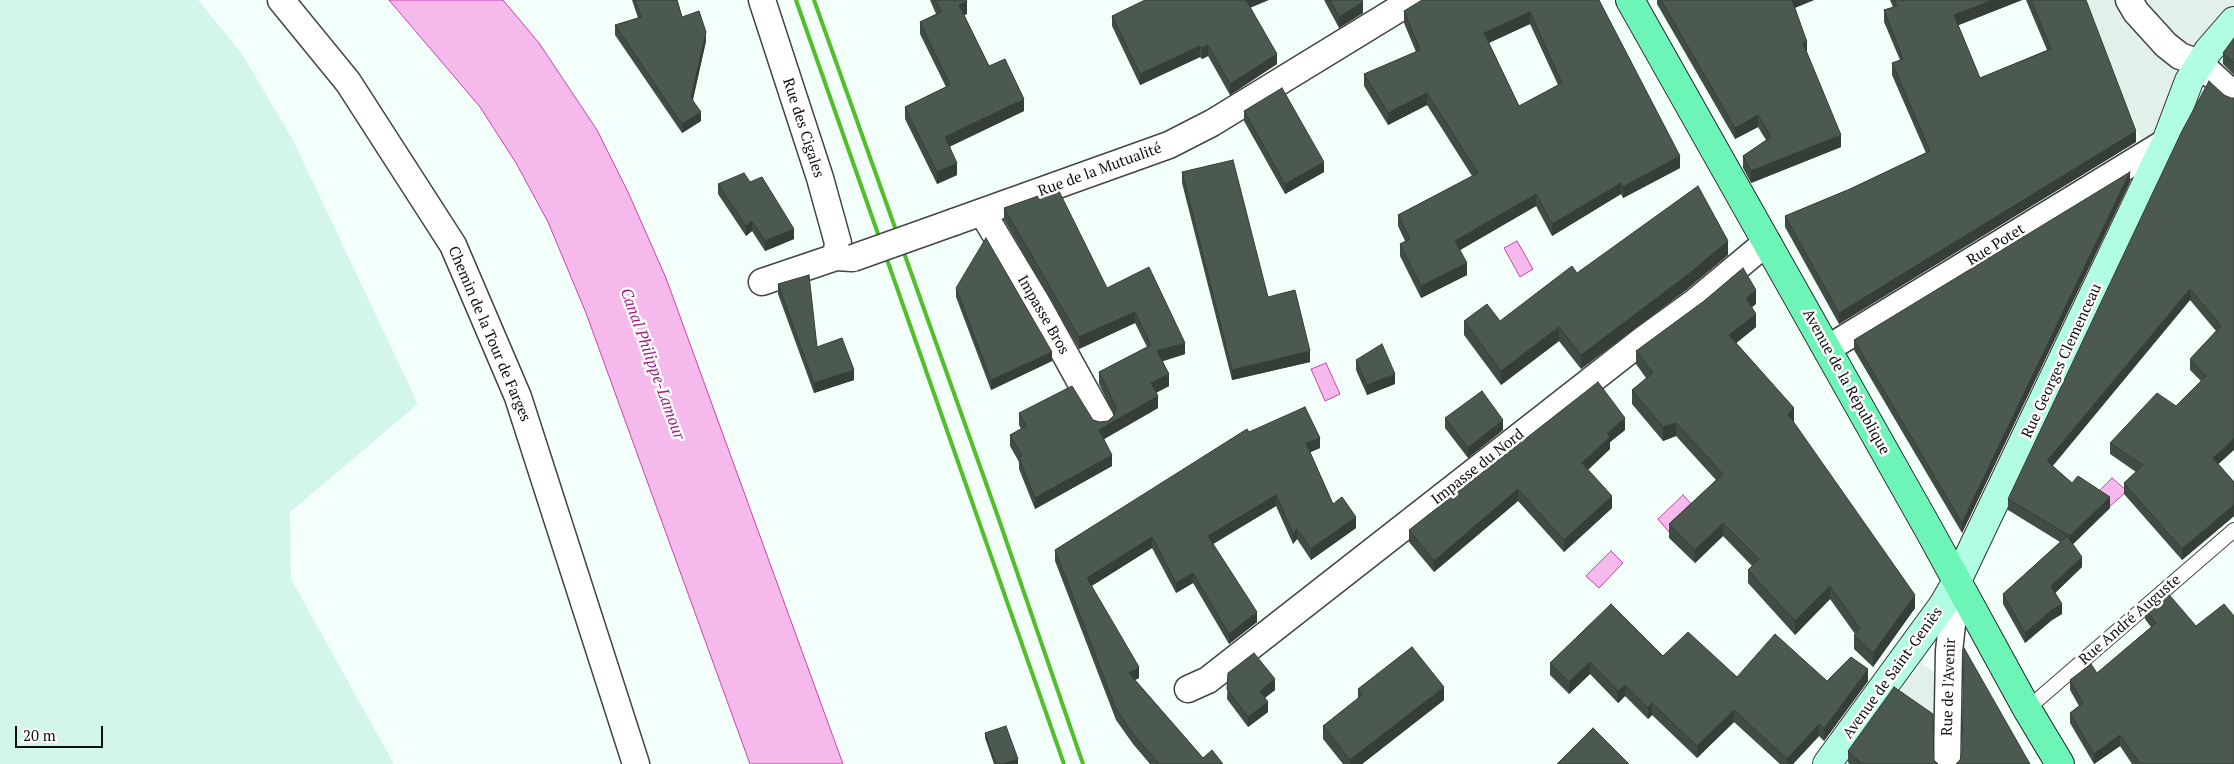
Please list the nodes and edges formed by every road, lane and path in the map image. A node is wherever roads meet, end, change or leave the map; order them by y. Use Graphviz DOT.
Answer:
graph roads {
  1 [pos="281,0"];
  2 [pos="762,0"];
  3 [pos="1413,0"];
  4 [pos="1631,0"];
  5 [pos="2129,0"];
  6 [pos="2234,21"];
  7 [pos="2199,63"];
  8 [pos="2234,95"];
  9 [pos="2166,142"];
  10 [pos="982,212"];
  11 [pos="1767,242"];
  12 [pos="844,257"];
  13 [pos="762,282"];
  14 [pos="1827,348"];
  15 [pos="1101,419"];
  16 [pos="2234,530"];
  17 [pos="1957,580"];
  18 [pos="1188,690"];
  19 [pos="2027,709"];
  20 [pos="636,764"];
  21 [pos="1827,764"];
  22 [pos="1947,764"];
  23 [pos="2060,764"];
  1 -- 20 [label="street, Chemin de la Tour de Farges"];
  2 -- 12 [label="street, Rue des Cigales"];
  3 -- 10 [label="street, Rue de la Mutualité"];
  4 -- 11 [label="main road, Avenue de la République"];
  5 -- 7 [label="street"];
  6 -- 7 [label="street, Rue Georges Clemenceau"];
  7 -- 8 [label="street"];
  7 -- 9 [label="street, Rue Georges Clemenceau"];
  9 -- 14 [label="street, Rue Potet"];
  9 -- 17 [label="street, Rue Georges Clemenceau"];
  10 -- 12 [label="street, Rue de la Mutualité, bridge"];
  10 -- 15 [label="street, Impasse Bros"];
  11 -- 14 [label="main road, Avenue de la République"];
  11 -- 18 [label="street, Impasse du Nord"];
  12 -- 13 [label="street, Rue de la Mutualité"];
  14 -- 17 [label="main road, Avenue de la République"];
  16 -- 19 [label="lane, Rue André Auguste"];
  17 -- 19 [label="main road, Avenue de la République"];
  17 -- 21 [label="street, Avenue de Saint-Geniès"];
  17 -- 22 [label="street, Rue de l'Avenir"];
  19 -- 23 [label="main road, Avenue de la République"];
}
